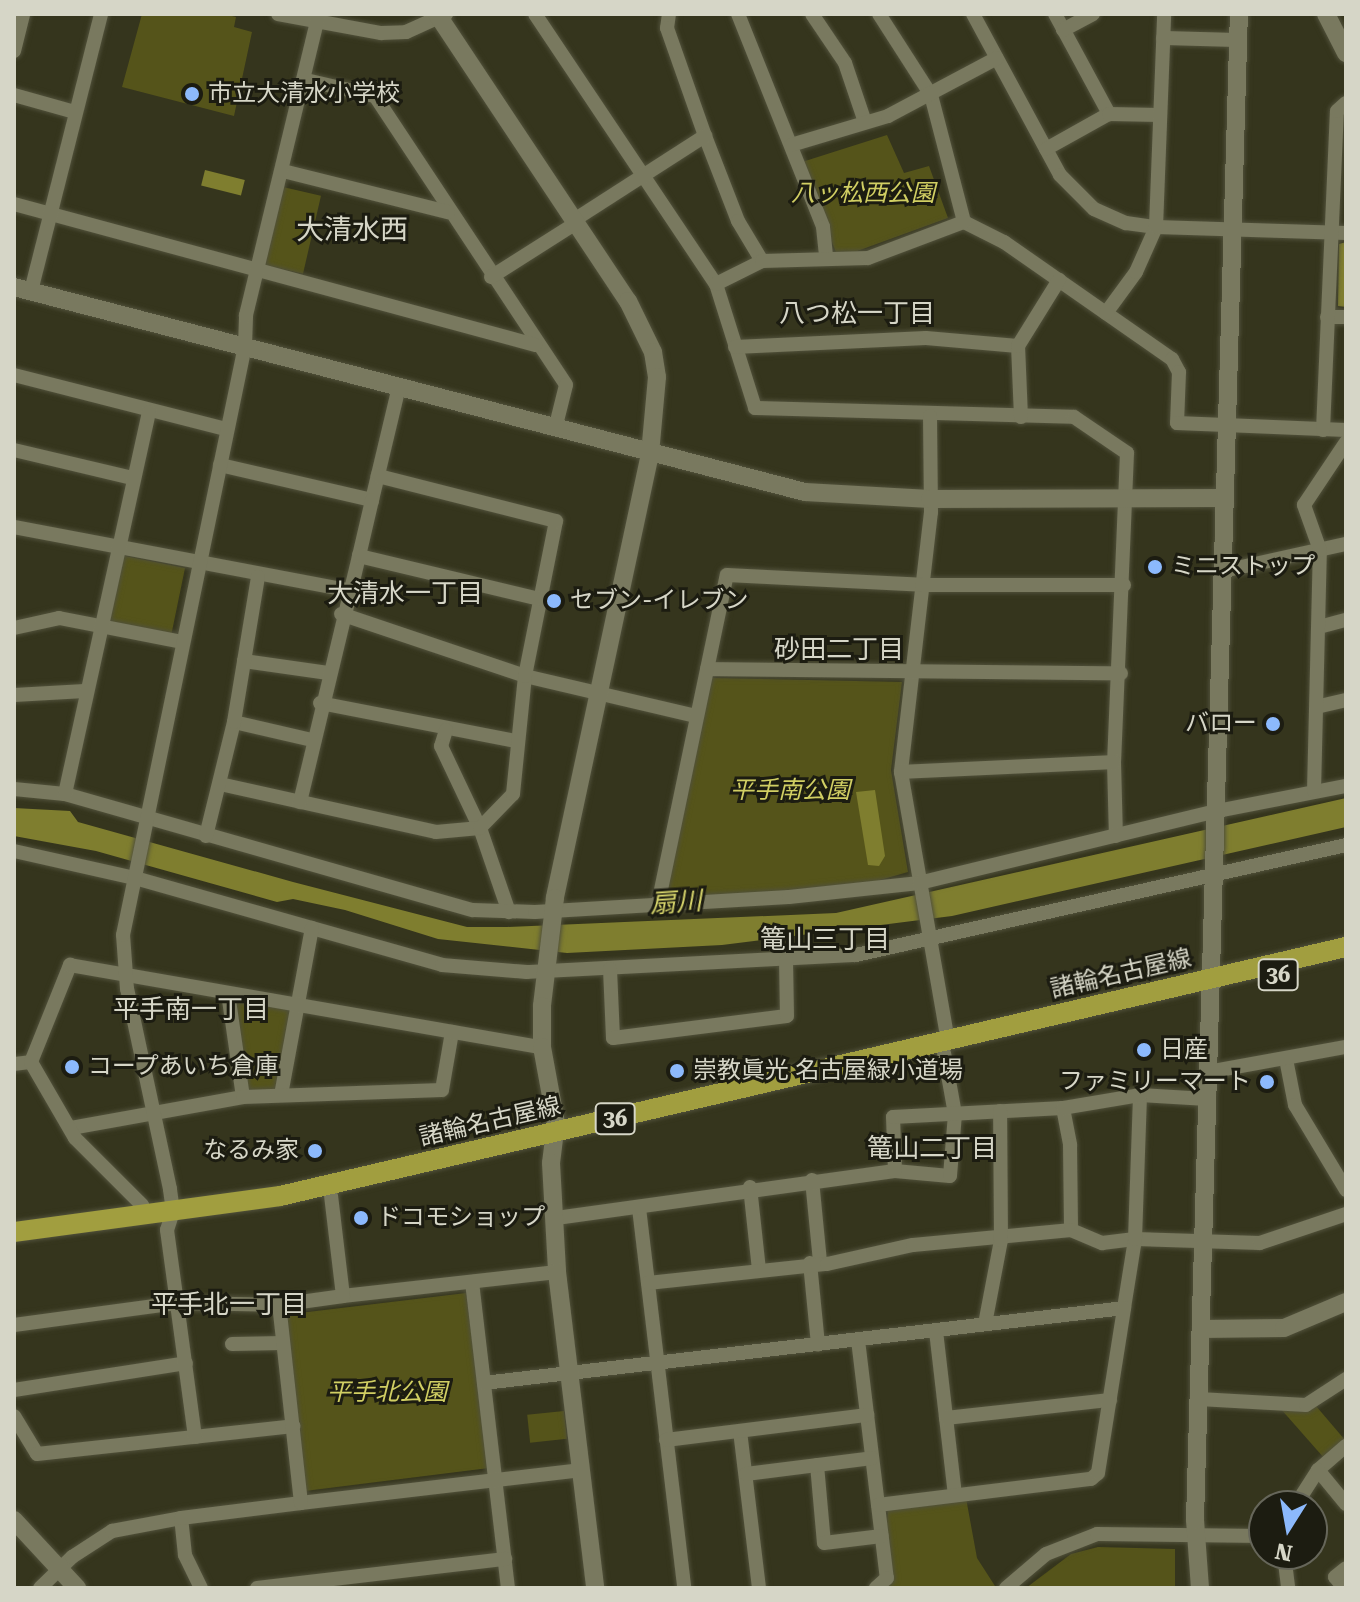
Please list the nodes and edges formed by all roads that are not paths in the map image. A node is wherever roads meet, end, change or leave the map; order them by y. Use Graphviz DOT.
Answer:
graph roads {
  1 [pos="23,14"];
  2 [pos="101,14"];
  3 [pos="278,14"];
  4 [pos="535,14"];
  5 [pos="669,14"];
  6 [pos="738,14"];
  7 [pos="812,14"];
  8 [pos="879,14"];
  9 [pos="973,14"];
  10 [pos="1055,14"];
  11 [pos="1093,14"];
  12 [pos="1164,14"];
  13 [pos="1239,14"];
  14 [pos="1326,14"];
  15 [pos="441,15"];
  16 [pos="318,18"];
  17 [pos="1063,30"];
  18 [pos="1163,38"];
  19 [pos="1238,40"];
  20 [pos="14,51"];
  21 [pos="1346,53"];
  22 [pos="997,58"];
  23 [pos="306,80"];
  24 [pos="14,95"];
  25 [pos="931,95"];
  26 [pos="1346,103"];
  27 [pos="75,112"];
  28 [pos="1109,114"];
  29 [pos="1160,115"];
  30 [pos="865,122"];
  31 [pos="705,136"];
  32 [pos="791,145"];
  33 [pos="1046,149"];
  34 [pos="283,171"];
  35 [pos="644,177"];
  36 [pos="14,204"];
  37 [pos="448,212"];
  38 [pos="50,215"];
  39 [pos="575,221"];
  40 [pos="964,222"];
  41 [pos="1156,227"];
  42 [pos="1233,232"];
  43 [pos="1346,233"];
  44 [pos="1330,234"];
  45 [pos="826,258"];
  46 [pos="762,261"];
  47 [pos="257,269"];
  48 [pos="491,277"];
  49 [pos="1059,280"];
  50 [pos="716,284"];
  51 [pos="22,289"];
  52 [pos="1106,313"];
  53 [pos="1327,317"];
  54 [pos="1346,317"];
  55 [pos="535,345"];
  56 [pos="245,346"];
  57 [pos="1018,346"];
  58 [pos="735,347"];
  59 [pos="14,375"];
  60 [pos="399,387"];
  61 [pos="149,412"];
  62 [pos="930,416"];
  63 [pos="1021,417"];
  64 [pos="1227,426"];
  65 [pos="226,429"];
  66 [pos="555,429"];
  67 [pos="1323,430"];
  68 [pos="1346,430"];
  69 [pos="1346,442"];
  70 [pos="14,450"];
  71 [pos="650,454"];
  72 [pos="220,465"];
  73 [pos="378,476"];
  74 [pos="132,478"];
  75 [pos="1225,498"];
  76 [pos="930,499"];
  77 [pos="1126,499"];
  78 [pos="372,500"];
  79 [pos="14,527"];
  80 [pos="1346,544"];
  81 [pos="116,550"];
  82 [pos="1320,550"];
  83 [pos="359,556"];
  84 [pos="197,565"];
  85 [pos="1223,571"];
  86 [pos="258,577"];
  87 [pos="922,585"];
  88 [pos="1124,585"];
  89 [pos="349,590"];
  90 [pos="540,599"];
  91 [pos="341,614"];
  92 [pos="1346,620"];
  93 [pos="101,626"];
  94 [pos="1319,627"];
  95 [pos="14,628"];
  96 [pos="182,642"];
  97 [pos="244,661"];
  98 [pos="707,669"];
  99 [pos="912,672"];
  100 [pos="328,673"];
  101 [pos="1121,673"];
  102 [pos="525,676"];
  103 [pos="85,691"];
  104 [pos="14,695"];
  105 [pos="599,695"];
  106 [pos="1346,700"];
  107 [pos="320,703"];
  108 [pos="1320,706"];
  109 [pos="696,716"];
  110 [pos="234,722"];
  111 [pos="446,730"];
  112 [pos="312,740"];
  113 [pos="516,741"];
  114 [pos="1114,762"];
  115 [pos="901,772"];
  116 [pos="220,784"];
  117 [pos="1346,786"];
  118 [pos="14,789"];
  119 [pos="1314,791"];
  120 [pos="65,794"];
  121 [pos="300,802"];
  122 [pos="1216,817"];
  123 [pos="146,821"];
  124 [pos="480,828"];
  125 [pos="206,836"];
  126 [pos="1116,836"];
  127 [pos="1346,845"];
  128 [pos="14,851"];
  129 [pos="1215,869"];
  130 [pos="136,872"];
  131 [pos="920,888"];
  132 [pos="658,904"];
  133 [pos="509,912"];
  134 [pos="551,917"];
  135 [pos="312,928"];
  136 [pos="930,935"];
  137 [pos="1346,947"];
  138 [pos="1346,959"];
  139 [pos="786,961"];
  140 [pos="546,965"];
  141 [pos="610,969"];
  142 [pos="125,974"];
  143 [pos="1210,986"];
  144 [pos="228,993"];
  145 [pos="298,1005"];
  146 [pos="452,1032"];
  147 [pos="946,1046"];
  148 [pos="542,1047"];
  149 [pos="1346,1047"];
  150 [pos="1286,1059"];
  151 [pos="31,1062"];
  152 [pos="14,1064"];
  153 [pos="1208,1072"];
  154 [pos="281,1095"];
  155 [pos="1140,1095"];
  156 [pos="243,1097"];
  157 [pos="1207,1099"];
  158 [pos="1063,1108"];
  159 [pos="1000,1111"];
  160 [pos="152,1113"];
  161 [pos="955,1114"];
  162 [pos="71,1128"];
  163 [pos="553,1138"];
  164 [pos="895,1171"];
  165 [pos="812,1180"];
  166 [pos="750,1187"];
  167 [pos="1346,1190"];
  168 [pos="331,1196"];
  169 [pos="639,1208"];
  170 [pos="145,1214"];
  171 [pos="1346,1214"];
  172 [pos="170,1216"];
  173 [pos="556,1218"];
  174 [pos="1071,1230"];
  175 [pos="14,1232"];
  176 [pos="1135,1239"];
  177 [pos="1001,1240"];
  178 [pos="14,1243"];
  179 [pos="1204,1244"];
  180 [pos="815,1263"];
  181 [pos="759,1270"];
  182 [pos="557,1272"];
  183 [pos="472,1282"];
  184 [pos="648,1283"];
  185 [pos="343,1296"];
  186 [pos="1346,1302"];
  187 [pos="177,1303"];
  188 [pos="279,1305"];
  189 [pos="1124,1308"];
  190 [pos="985,1324"];
  191 [pos="14,1325"];
  192 [pos="1201,1329"];
  193 [pos="936,1331"];
  194 [pos="858,1340"];
  195 [pos="283,1343"];
  196 [pos="232,1344"];
  197 [pos="818,1345"];
  198 [pos="186,1363"];
  199 [pos="658,1363"];
  200 [pos="570,1374"];
  201 [pos="1346,1379"];
  202 [pos="484,1383"];
  203 [pos="14,1390"];
  204 [pos="1199,1399"];
  205 [pos="1110,1400"];
  206 [pos="867,1415"];
  207 [pos="14,1416"];
  208 [pos="946,1418"];
  209 [pos="293,1426"];
  210 [pos="740,1431"];
  211 [pos="195,1437"];
  212 [pos="666,1440"];
  213 [pos="1346,1446"];
  214 [pos="872,1458"];
  215 [pos="817,1465"];
  216 [pos="581,1470"];
  217 [pos="1318,1470"];
  218 [pos="746,1474"];
  219 [pos="495,1480"];
  220 [pos="1305,1490"];
  221 [pos="955,1495"];
  222 [pos="301,1503"];
  223 [pos="1346,1504"];
  224 [pos="878,1505"];
  225 [pos="181,1518"];
  226 [pos="14,1520"];
  227 [pos="1195,1535"];
  228 [pos="882,1536"];
  229 [pos="1248,1536"];
  230 [pos="505,1559"];
  231 [pos="1346,1568"];
  232 [pos="59,1569"];
  233 [pos="40,1588"];
  234 [pos="77,1588"];
  235 [pos="201,1588"];
  236 [pos="257,1588"];
  237 [pos="508,1588"];
  238 [pos="595,1588"];
  239 [pos="684,1588"];
  240 [pos="759,1588"];
  241 [pos="876,1588"];
  242 [pos="1006,1588"];
  243 [pos="1200,1588"];
  244 [pos="1344,1588"];
  1 -- 20 [label="street"];
  2 -- 27 [label="street"];
  3 -- 16 [label="street"];
  4 -- 35 [label="street"];
  5 -- 31 [label="street"];
  6 -- 32 [label="street"];
  7 -- 30 [label="street"];
  8 -- 25 [label="street"];
  9 -- 22 [label="street"];
  10 -- 17 [label="street"];
  11 -- 17 [label="street"];
  12 -- 18 [label="street"];
  13 -- 19 [label="street"];
  14 -- 21 [label="street"];
  15 -- 16 [label="street"];
  15 -- 39 [label="street"];
  16 -- 23 [label="street"];
  17 -- 28 [label="street"];
  18 -- 19 [label="street"];
  18 -- 29 [label="street"];
  19 -- 42 [label="street"];
  22 -- 25 [label="street"];
  22 -- 33 [label="street"];
  23 -- 34 [label="street"];
  23 -- 37 [label="street"];
  24 -- 27 [label="street"];
  25 -- 30 [label="street"];
  25 -- 40 [label="street"];
  26 -- 44 [label="street"];
  27 -- 38 [label="street"];
  28 -- 29 [label="street"];
  28 -- 33 [label="street"];
  29 -- 41 [label="street"];
  30 -- 32 [label="street"];
  31 -- 35 [label="street"];
  31 -- 46 [label="street"];
  32 -- 45 [label="street"];
  33 -- 41 [label="street"];
  34 -- 37 [label="street"];
  34 -- 47 [label="street"];
  35 -- 39 [label="street"];
  35 -- 50 [label="street"];
  36 -- 38 [label="street"];
  37 -- 48 [label="street"];
  38 -- 47 [label="street"];
  38 -- 51 [label="street"];
  39 -- 48 [label="street"];
  39 -- 71 [label="street"];
  40 -- 45 [label="street"];
  40 -- 49 [label="street"];
  41 -- 42 [label="street"];
  41 -- 52 [label="street"];
  42 -- 44 [label="street"];
  42 -- 64 [label="street"];
  43 -- 44 [label="street"];
  44 -- 53 [label="street"];
  45 -- 46 [label="street"];
  46 -- 50 [label="street"];
  47 -- 55 [label="street"];
  47 -- 56 [label="street"];
  48 -- 55 [label="street"];
  49 -- 52 [label="street"];
  49 -- 57 [label="street"];
  50 -- 58 [label="street"];
  51 -- 56 [label="street"];
  52 -- 64 [label="street"];
  53 -- 54 [label="street"];
  53 -- 67 [label="street"];
  55 -- 66 [label="street"];
  56 -- 60 [label="street"];
  56 -- 65 [label="street"];
  57 -- 58 [label="street"];
  57 -- 63 [label="street"];
  58 -- 62 [label="street"];
  59 -- 61 [label="street"];
  60 -- 66 [label="street"];
  60 -- 73 [label="street"];
  61 -- 65 [label="street"];
  61 -- 74 [label="street"];
  62 -- 63 [label="street"];
  62 -- 76 [label="street"];
  63 -- 77 [label="street"];
  64 -- 67 [label="street"];
  64 -- 75 [label="street"];
  65 -- 72 [label="street"];
  66 -- 71 [label="street"];
  67 -- 68 [label="street"];
  69 -- 82 [label="street"];
  70 -- 74 [label="street"];
  71 -- 76 [label="street"];
  71 -- 105 [label="street"];
  72 -- 78 [label="street"];
  72 -- 84 [label="street"];
  73 -- 78 [label="street"];
  73 -- 90 [label="street"];
  74 -- 81 [label="street"];
  75 -- 77 [label="street"];
  75 -- 85 [label="street"];
  76 -- 77 [label="street"];
  76 -- 87 [label="street"];
  77 -- 88 [label="street"];
  78 -- 83 [label="street"];
  79 -- 81 [label="street"];
  80 -- 82 [label="street"];
  81 -- 84 [label="street"];
  81 -- 93 [label="street"];
  82 -- 85 [label="street"];
  82 -- 94 [label="street"];
  83 -- 89 [label="street"];
  83 -- 90 [label="street"];
  84 -- 86 [label="street"];
  84 -- 96 [label="street"];
  85 -- 122 [label="street"];
  86 -- 89 [label="street"];
  86 -- 97 [label="street"];
  87 -- 88 [label="street"];
  87 -- 98 [label="street"];
  87 -- 99 [label="street"];
  88 -- 101 [label="street"];
  89 -- 91 [label="street"];
  90 -- 102 [label="street"];
  91 -- 100 [label="street"];
  91 -- 102 [label="street"];
  92 -- 94 [label="street"];
  93 -- 95 [label="street"];
  93 -- 96 [label="street"];
  93 -- 103 [label="street"];
  94 -- 108 [label="street"];
  96 -- 123 [label="street"];
  97 -- 100 [label="street"];
  97 -- 110 [label="street"];
  98 -- 99 [label="street"];
  98 -- 109 [label="street"];
  99 -- 101 [label="street"];
  99 -- 115 [label="street"];
  100 -- 107 [label="street"];
  101 -- 114 [label="street"];
  102 -- 105 [label="street"];
  102 -- 113 [label="street"];
  103 -- 104 [label="street"];
  103 -- 120 [label="street"];
  105 -- 109 [label="street"];
  105 -- 134 [label="street"];
  106 -- 108 [label="street"];
  107 -- 111 [label="street"];
  107 -- 112 [label="street"];
  108 -- 119 [label="street"];
  109 -- 132 [label="street"];
  110 -- 112 [label="street"];
  110 -- 116 [label="street"];
  111 -- 113 [label="street"];
  111 -- 124 [label="street"];
  112 -- 121 [label="street"];
  113 -- 124 [label="street"];
  114 -- 115 [label="street"];
  114 -- 126 [label="street"];
  115 -- 131 [label="street"];
  116 -- 121 [label="street"];
  116 -- 125 [label="street"];
  117 -- 119 [label="street"];
  118 -- 120 [label="street"];
  119 -- 122 [label="street"];
  120 -- 123 [label="street"];
  121 -- 124 [label="street"];
  122 -- 126 [label="street"];
  122 -- 129 [label="street"];
  123 -- 125 [label="street"];
  123 -- 130 [label="street"];
  124 -- 133 [label="street"];
  125 -- 133 [label="street"];
  126 -- 131 [label="street"];
  127 -- 129 [label="street"];
  128 -- 130 [label="street"];
  129 -- 136 [label="street"];
  129 -- 143 [label="street"];
  130 -- 135 [label="street"];
  130 -- 142 [label="street"];
  131 -- 132 [label="street"];
  131 -- 136 [label="street"];
  132 -- 134 [label="street"];
  133 -- 134 [label="street"];
  134 -- 140 [label="street"];
  135 -- 140 [label="street"];
  135 -- 145 [label="street"];
  136 -- 139 [label="street"];
  136 -- 147 [label="street"];
  137 -- 143 [label="main road, 諸輪名古屋線 / 36"];
  138 -- 143 [label="main road, 諸輪名古屋線 / 36"];
  139 -- 141 [label="street"];
  139 -- 141 [label="street"];
  140 -- 141 [label="street"];
  140 -- 148 [label="street"];
  142 -- 144 [label="street"];
  142 -- 151 [label="street"];
  142 -- 160 [label="street"];
  143 -- 147 [label="main road, 諸輪名古屋線 / 36"];
  143 -- 153 [label="street"];
  144 -- 145 [label="street"];
  144 -- 156 [label="street"];
  145 -- 146 [label="street"];
  145 -- 154 [label="street"];
  146 -- 148 [label="street"];
  146 -- 154 [label="street"];
  147 -- 161 [label="street"];
  147 -- 163 [label="main road, 諸輪名古屋線 / 36"];
  148 -- 163 [label="street"];
  149 -- 150 [label="street"];
  150 -- 153 [label="street"];
  150 -- 167 [label="street"];
  151 -- 152 [label="street"];
  151 -- 162 [label="street"];
  153 -- 157 [label="street"];
  154 -- 156 [label="street"];
  155 -- 157 [label="street"];
  155 -- 158 [label="street"];
  155 -- 176 [label="street"];
  156 -- 160 [label="street"];
  157 -- 179 [label="street"];
  158 -- 159 [label="street"];
  158 -- 174 [label="street"];
  159 -- 161 [label="street"];
  159 -- 177 [label="street"];
  160 -- 162 [label="street"];
  160 -- 172 [label="street"];
  161 -- 164 [label="street"];
  161 -- 164 [label="street"];
  162 -- 170 [label="street"];
  163 -- 168 [label="main road, 諸輪名古屋線 / 36"];
  163 -- 172 [label="main road, 諸輪名古屋線 / 36"];
  163 -- 173 [label="street"];
  164 -- 165 [label="street"];
  165 -- 166 [label="street"];
  165 -- 180 [label="street"];
  166 -- 169 [label="street"];
  166 -- 181 [label="street"];
  168 -- 172 [label="main road, 諸輪名古屋線 / 36"];
  168 -- 185 [label="street"];
  169 -- 173 [label="street"];
  169 -- 184 [label="street"];
  170 -- 172 [label="main road, 諸輪名古屋線 / 36"];
  170 -- 175 [label="main road, 諸輪名古屋線 / 36"];
  171 -- 179 [label="street"];
  172 -- 178 [label="main road, 諸輪名古屋線 / 36"];
  172 -- 187 [label="street"];
  173 -- 182 [label="street"];
  174 -- 176 [label="street"];
  174 -- 177 [label="street"];
  176 -- 179 [label="street"];
  176 -- 189 [label="street"];
  177 -- 180 [label="street"];
  177 -- 190 [label="street"];
  179 -- 192 [label="street"];
  180 -- 181 [label="street"];
  180 -- 197 [label="street"];
  181 -- 184 [label="street"];
  182 -- 183 [label="street"];
  182 -- 200 [label="street"];
  183 -- 185 [label="street"];
  183 -- 202 [label="street"];
  184 -- 199 [label="street"];
  185 -- 188 [label="street"];
  186 -- 192 [label="street"];
  187 -- 188 [label="street"];
  187 -- 191 [label="street"];
  187 -- 198 [label="street"];
  188 -- 195 [label="street"];
  189 -- 190 [label="street"];
  189 -- 205 [label="street"];
  190 -- 193 [label="street"];
  192 -- 204 [label="street"];
  193 -- 194 [label="street"];
  193 -- 208 [label="street"];
  194 -- 197 [label="street"];
  194 -- 206 [label="street"];
  195 -- 196 [label="street"];
  195 -- 209 [label="street"];
  197 -- 199 [label="street"];
  198 -- 203 [label="street"];
  198 -- 211 [label="street"];
  199 -- 200 [label="street"];
  199 -- 212 [label="street"];
  200 -- 202 [label="street"];
  200 -- 216 [label="street"];
  201 -- 204 [label="street"];
  202 -- 219 [label="street"];
  204 -- 227 [label="street"];
  205 -- 208 [label="street"];
  205 -- 221 [label="street"];
  206 -- 210 [label="street"];
  206 -- 214 [label="street"];
  207 -- 211 [label="street"];
  208 -- 221 [label="street"];
  209 -- 211 [label="street"];
  209 -- 222 [label="street"];
  210 -- 212 [label="street"];
  210 -- 218 [label="street"];
  212 -- 239 [label="street"];
  213 -- 217 [label="street"];
  214 -- 215 [label="street"];
  214 -- 224 [label="street"];
  215 -- 218 [label="street"];
  215 -- 228 [label="street"];
  216 -- 219 [label="street"];
  216 -- 238 [label="street"];
  217 -- 220 [label="street"];
  217 -- 223 [label="street"];
  218 -- 240 [label="street"];
  219 -- 222 [label="street"];
  219 -- 230 [label="street"];
  221 -- 224 [label="street"];
  222 -- 225 [label="street"];
  224 -- 228 [label="street"];
  225 -- 232 [label="street"];
  225 -- 235 [label="street"];
  226 -- 232 [label="street"];
  227 -- 229 [label="street"];
  227 -- 242 [label="street"];
  227 -- 243 [label="street"];
  228 -- 241 [label="street"];
  230 -- 236 [label="street"];
  230 -- 237 [label="street"];
  231 -- 244 [label="street"];
  232 -- 233 [label="street"];
  232 -- 234 [label="street"];
}
